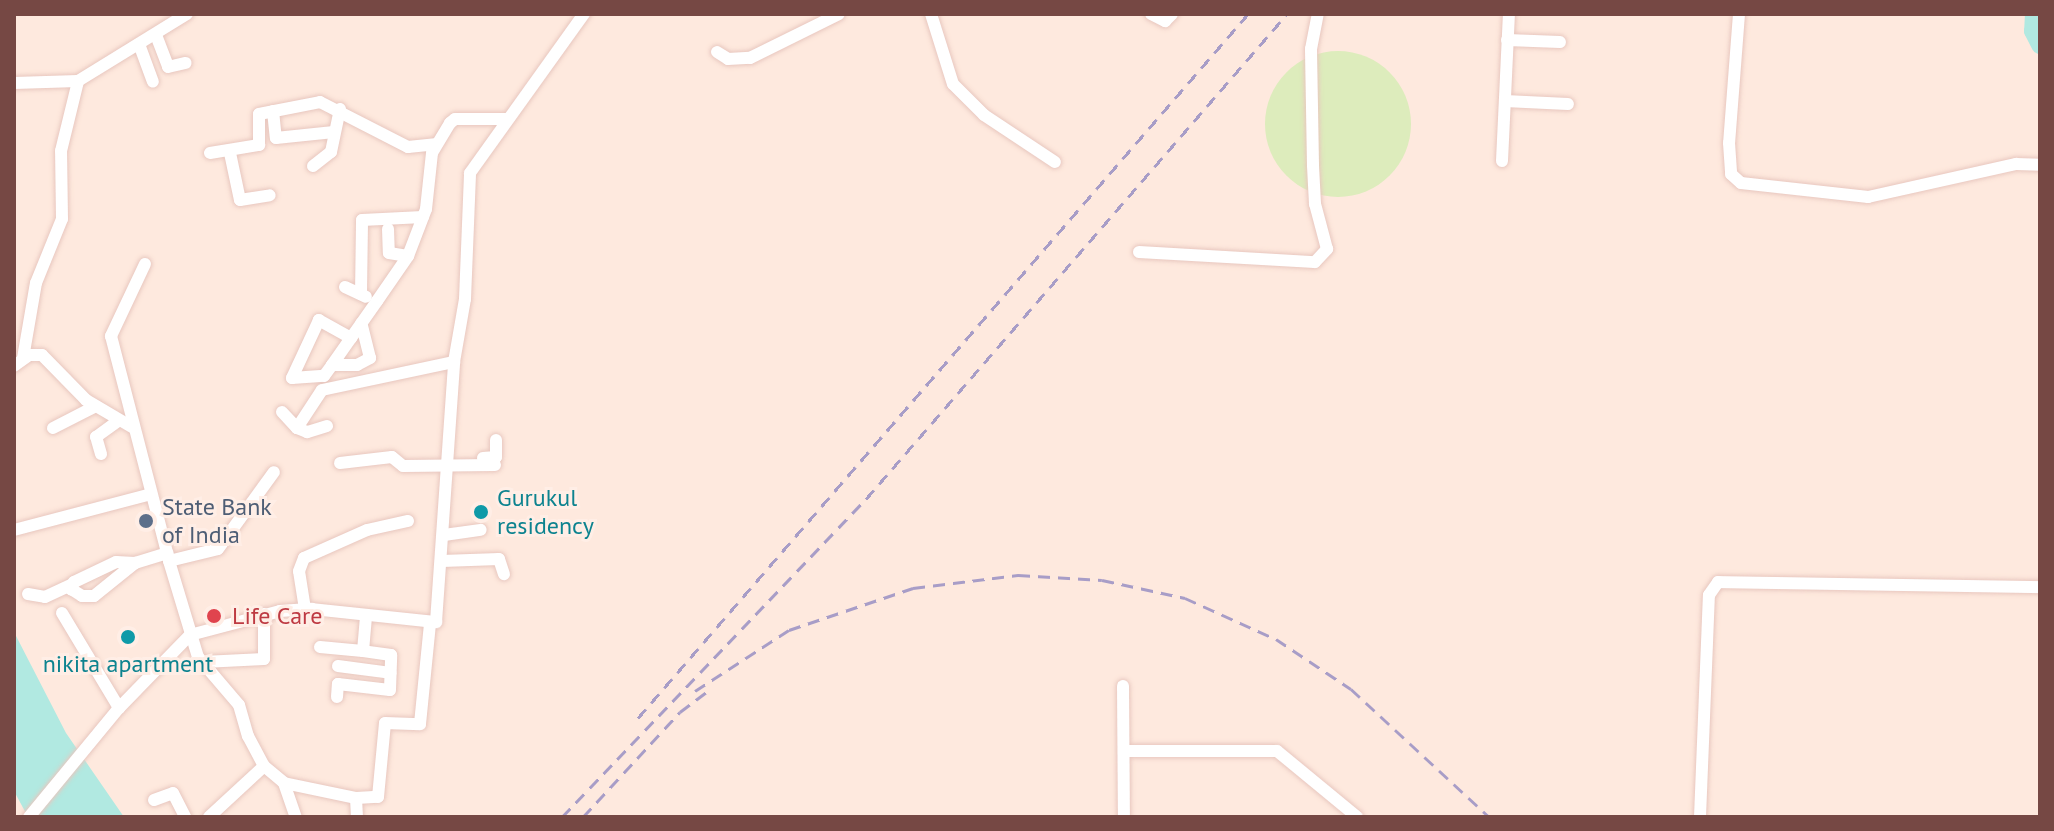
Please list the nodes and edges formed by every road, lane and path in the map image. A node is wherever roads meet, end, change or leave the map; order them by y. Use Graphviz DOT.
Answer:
graph roads {
  1 [pos="187,14"];
  2 [pos="584,14"];
  3 [pos="839,14"];
  4 [pos="931,14"];
  5 [pos="1151,14"];
  6 [pos="1172,14"];
  7 [pos="1318,14"];
  8 [pos="1509,14"];
  9 [pos="1739,14"];
  10 [pos="158,40"];
  11 [pos="1507,40"];
  12 [pos="1560,42"];
  13 [pos="141,48"];
  14 [pos="717,52"];
  15 [pos="186,63"];
  16 [pos="78,81"];
  17 [pos="153,82"];
  18 [pos="14,83"];
  19 [pos="1505,101"];
  20 [pos="1568,104"];
  21 [pos="340,109"];
  22 [pos="273,111"];
  23 [pos="506,119"];
  24 [pos="334,132"];
  25 [pos="435,144"];
  26 [pos="210,153"];
  27 [pos="230,153"];
  28 [pos="1502,161"];
  29 [pos="1055,162"];
  30 [pos="2040,165"];
  31 [pos="313,166"];
  32 [pos="270,195"];
  33 [pos="423,217"];
  34 [pos="388,229"];
  35 [pos="1139,252"];
  36 [pos="408,256"];
  37 [pos="145,264"];
  38 [pos="345,287"];
  39 [pos="361,294"];
  40 [pos="376,302"];
  41 [pos="361,323"];
  42 [pos="351,338"];
  43 [pos="18,362"];
  44 [pos="454,362"];
  45 [pos="332,365"];
  46 [pos="300,387"];
  47 [pos="322,390"];
  48 [pos="96,406"];
  49 [pos="282,412"];
  50 [pos="118,421"];
  51 [pos="327,426"];
  52 [pos="132,427"];
  53 [pos="53,428"];
  54 [pos="297,428"];
  55 [pos="496,440"];
  56 [pos="101,454"];
  57 [pos="340,463"];
  58 [pos="449,465"];
  59 [pos="274,472"];
  60 [pos="151,494"];
  61 [pos="408,521"];
  62 [pos="14,530"];
  63 [pos="481,530"];
  64 [pos="444,535"];
  65 [pos="168,557"];
  66 [pos="442,561"];
  67 [pos="135,563"];
  68 [pos="504,574"];
  69 [pos="71,585"];
  70 [pos="2040,587"];
  71 [pos="28,594"];
  72 [pos="305,609"];
  73 [pos="62,613"];
  74 [pos="264,614"];
  75 [pos="366,616"];
  76 [pos="430,623"];
  77 [pos="190,635"];
  78 [pos="320,647"];
  79 [pos="338,648"];
  80 [pos="363,651"];
  81 [pos="203,662"];
  82 [pos="338,666"];
  83 [pos="391,673"];
  84 [pos="1123,686"];
  85 [pos="119,708"];
  86 [pos="1127,751"];
  87 [pos="264,766"];
  88 [pos="284,783"];
  89 [pos="356,798"];
  90 [pos="154,800"];
  91 [pos="1340,803"];
  92 [pos="29,817"];
  93 [pos="185,817"];
  94 [pos="209,817"];
  95 [pos="296,817"];
  96 [pos="357,817"];
  97 [pos="1124,817"];
  98 [pos="1332,817"];
  99 [pos="1357,817"];
  100 [pos="1700,817"];
  1 -- 10 [label="street"];
  2 -- 23 [label="street"];
  3 -- 14 [label="street"];
  4 -- 29 [label="street"];
  5 -- 6 [label="street"];
  7 -- 35 [label="street"];
  8 -- 11 [label="street"];
  9 -- 30 [label="street"];
  10 -- 13 [label="street"];
  10 -- 15 [label="street"];
  11 -- 12 [label="street"];
  11 -- 19 [label="street"];
  13 -- 16 [label="street"];
  13 -- 17 [label="street"];
  16 -- 18 [label="street"];
  16 -- 43 [label="street"];
  19 -- 20 [label="street"];
  19 -- 28 [label="street"];
  21 -- 22 [label="street"];
  21 -- 24 [label="street"];
  21 -- 25 [label="street"];
  22 -- 24 [label="street"];
  22 -- 27 [label="street"];
  23 -- 25 [label="street"];
  23 -- 44 [label="street"];
  24 -- 31 [label="street"];
  25 -- 33 [label="street"];
  26 -- 27 [label="street"];
  27 -- 32 [label="street"];
  33 -- 36 [label="street"];
  33 -- 39 [label="street"];
  34 -- 36 [label="street"];
  36 -- 40 [label="street"];
  37 -- 52 [label="street"];
  38 -- 39 [label="street"];
  39 -- 40 [label="street"];
  40 -- 41 [label="street"];
  41 -- 42 [label="street"];
  41 -- 45 [label="street"];
  42 -- 45 [label="street"];
  42 -- 45 [label="street"];
  43 -- 48 [label="street"];
  44 -- 47 [label="street"];
  44 -- 58 [label="street"];
  46 -- 47 [label="street"];
  47 -- 54 [label="street"];
  48 -- 50 [label="street"];
  48 -- 53 [label="street"];
  49 -- 54 [label="street"];
  50 -- 52 [label="street"];
  50 -- 56 [label="street"];
  51 -- 54 [label="street"];
  52 -- 60 [label="street"];
  55 -- 58 [label="street"];
  57 -- 58 [label="street"];
  58 -- 64 [label="street"];
  59 -- 65 [label="street"];
  60 -- 62 [label="street"];
  60 -- 65 [label="street"];
  61 -- 72 [label="street"];
  63 -- 64 [label="street"];
  64 -- 66 [label="street"];
  65 -- 67 [label="street"];
  65 -- 77 [label="street"];
  66 -- 68 [label="street"];
  66 -- 76 [label="street"];
  67 -- 69 [label="street"];
  67 -- 69 [label="street"];
  69 -- 71 [label="street"];
  70 -- 100 [label="street"];
  72 -- 74 [label="street"];
  72 -- 75 [label="street"];
  73 -- 85 [label="street"];
  74 -- 77 [label="street"];
  74 -- 81 [label="street"];
  75 -- 76 [label="street"];
  75 -- 80 [label="street"];
  76 -- 89 [label="street"];
  77 -- 81 [label="street"];
  77 -- 85 [label="street"];
  78 -- 79 [label="street"];
  79 -- 80 [label="street"];
  79 -- 82 [label="street"];
  80 -- 83 [label="street"];
  81 -- 87 [label="street"];
  82 -- 83 [label="street"];
  82 -- 83 [label="street"];
  84 -- 86 [label="street"];
  85 -- 92 [label="street"];
  86 -- 91 [label="street"];
  86 -- 97 [label="street"];
  87 -- 88 [label="street"];
  87 -- 94 [label="street"];
  88 -- 89 [label="street"];
  88 -- 95 [label="street"];
  89 -- 96 [label="street"];
  90 -- 93 [label="street"];
  91 -- 98 [label="street"];
  91 -- 99 [label="street"];
}
